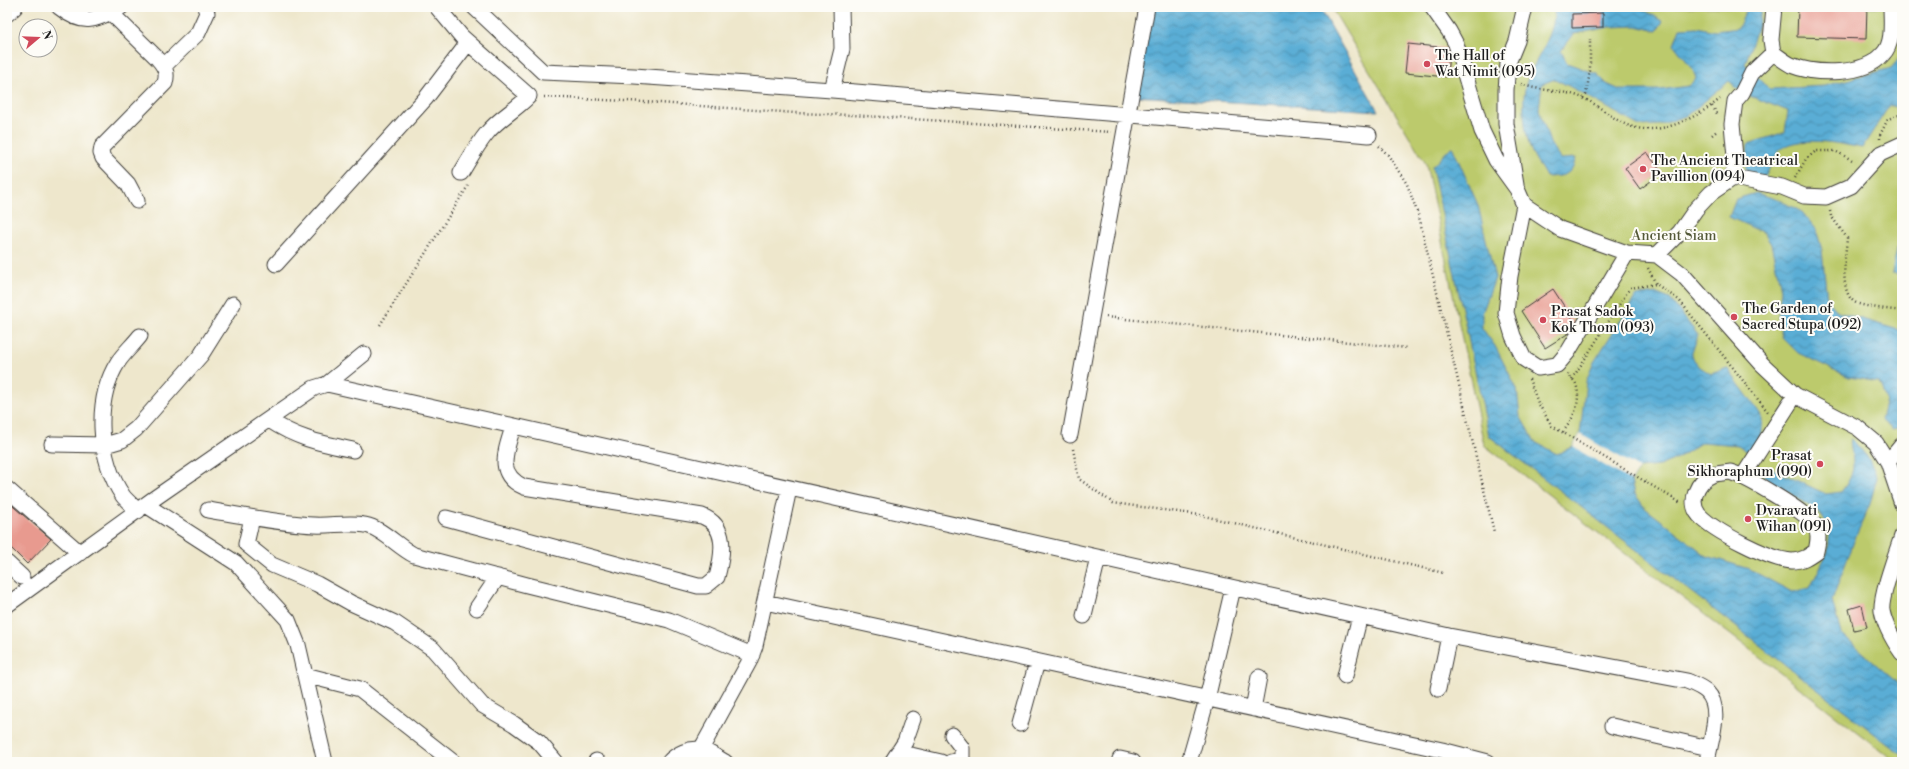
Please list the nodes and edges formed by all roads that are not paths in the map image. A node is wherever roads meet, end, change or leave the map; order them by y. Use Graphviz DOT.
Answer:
graph roads {
  1 [pos="15,7"];
  2 [pos="59,7"];
  3 [pos="205,7"];
  4 [pos="437,7"];
  5 [pos="474,7"];
  6 [pos="841,7"];
  7 [pos="1147,7"];
  8 [pos="1432,7"];
  9 [pos="1525,7"];
  10 [pos="1774,7"];
  11 [pos="1892,7"];
  12 [pos="116,10"];
  13 [pos="7,14"];
  14 [pos="1902,38"];
  15 [pos="468,43"];
  16 [pos="1886,48"];
  17 [pos="1773,53"];
  18 [pos="164,66"];
  19 [pos="832,90"];
  20 [pos="1128,114"];
  21 [pos="1369,135"];
  22 [pos="1902,144"];
  23 [pos="465,167"];
  24 [pos="1733,178"];
  25 [pos="1517,189"];
  26 [pos="137,201"];
  27 [pos="1524,204"];
  28 [pos="1627,253"];
  29 [pos="1657,255"];
  30 [pos="276,264"];
  31 [pos="233,304"];
  32 [pos="140,336"];
  33 [pos="364,354"];
  34 [pos="327,384"];
  35 [pos="1795,395"];
  36 [pos="269,420"];
  37 [pos="513,427"];
  38 [pos="1070,435"];
  39 [pos="52,444"];
  40 [pos="1902,445"];
  41 [pos="105,450"];
  42 [pos="353,450"];
  43 [pos="1888,462"];
  44 [pos="1743,476"];
  45 [pos="7,488"];
  46 [pos="789,488"];
  47 [pos="1902,504"];
  48 [pos="145,505"];
  49 [pos="208,510"];
  50 [pos="252,518"];
  51 [pos="446,518"];
  52 [pos="1902,536"];
  53 [pos="80,553"];
  54 [pos="1098,558"];
  55 [pos="7,563"];
  56 [pos="22,577"];
  57 [pos="498,577"];
  58 [pos="1233,588"];
  59 [pos="765,602"];
  60 [pos="7,605"];
  61 [pos="477,608"];
  62 [pos="1084,616"];
  63 [pos="1360,616"];
  64 [pos="1449,636"];
  65 [pos="1902,653"];
  66 [pos="752,655"];
  67 [pos="1037,662"];
  68 [pos="305,675"];
  69 [pos="1345,676"];
  70 [pos="1259,677"];
  71 [pos="1438,689"];
  72 [pos="1207,698"];
  73 [pos="1253,709"];
  74 [pos="913,719"];
  75 [pos="1020,724"];
  76 [pos="1612,726"];
  77 [pos="952,735"];
  78 [pos="1708,755"];
  79 [pos="698,756"];
  80 [pos="1441,756"];
  81 [pos="895,757"];
  82 [pos="447,760"];
  83 [pos="325,762"];
  84 [pos="556,762"];
  85 [pos="669,762"];
  86 [pos="725,762"];
  87 [pos="942,762"];
  88 [pos="951,762"];
  89 [pos="1189,762"];
  90 [pos="1488,762"];
  1 -- 13 [label="street"];
  2 -- 12 [label="street"];
  3 -- 18 [label="street"];
  4 -- 15 [label="street"];
  5 -- 19 [label="street"];
  6 -- 19 [label="street"];
  7 -- 20 [label="street"];
  8 -- 25 [label="street"];
  9 -- 25 [label="street"];
  10 -- 17 [label="street"];
  11 -- 16 [label="street"];
  12 -- 18 [label="street"];
  14 -- 16 [label="street"];
  15 -- 23 [label="street"];
  15 -- 30 [label="street"];
  16 -- 17 [label="street"];
  17 -- 24 [label="street"];
  18 -- 26 [label="street"];
  19 -- 20 [label="street"];
  20 -- 21 [label="street"];
  20 -- 38 [label="street"];
  22 -- 24 [label="street"];
  24 -- 29 [label="street"];
  25 -- 27 [label="street"];
  27 -- 28 [label="street"];
  27 -- 28 [label="street"];
  28 -- 29 [label="street"];
  29 -- 35 [label="street"];
  31 -- 41 [label="street"];
  32 -- 41 [label="street"];
  33 -- 34 [label="street"];
  34 -- 36 [label="street"];
  34 -- 37 [label="street"];
  35 -- 43 [label="street"];
  35 -- 44 [label="street"];
  36 -- 42 [label="street"];
  36 -- 48 [label="street"];
  37 -- 46 [label="street"];
  37 -- 51 [label="street"];
  39 -- 41 [label="street"];
  40 -- 43 [label="street"];
  41 -- 48 [label="street"];
  43 -- 47 [label="street"];
  44 -- 44 [label="street"];
  45 -- 53 [label="street"];
  46 -- 54 [label="street"];
  46 -- 59 [label="street"];
  48 -- 53 [label="street"];
  48 -- 68 [label="street"];
  49 -- 50 [label="street"];
  50 -- 57 [label="street"];
  50 -- 84 [label="street"];
  52 -- 65 [label="street"];
  53 -- 60 [label="street"];
  54 -- 58 [label="street"];
  54 -- 62 [label="street"];
  55 -- 56 [label="street"];
  57 -- 61 [label="street"];
  57 -- 66 [label="street"];
  58 -- 63 [label="street"];
  58 -- 72 [label="street"];
  59 -- 66 [label="street"];
  59 -- 67 [label="street"];
  63 -- 64 [label="street"];
  63 -- 69 [label="street"];
  64 -- 71 [label="street"];
  64 -- 78 [label="street"];
  66 -- 79 [label="street"];
  67 -- 72 [label="street"];
  67 -- 75 [label="street"];
  68 -- 82 [label="street"];
  68 -- 83 [label="street"];
  70 -- 73 [label="street"];
  72 -- 73 [label="street"];
  72 -- 89 [label="street"];
  73 -- 80 [label="street"];
  74 -- 81 [label="street"];
  76 -- 78 [label="street"];
  77 -- 88 [label="street"];
  79 -- 85 [label="street"];
  79 -- 86 [label="street"];
  80 -- 90 [label="street"];
  81 -- 87 [label="street"];
}
